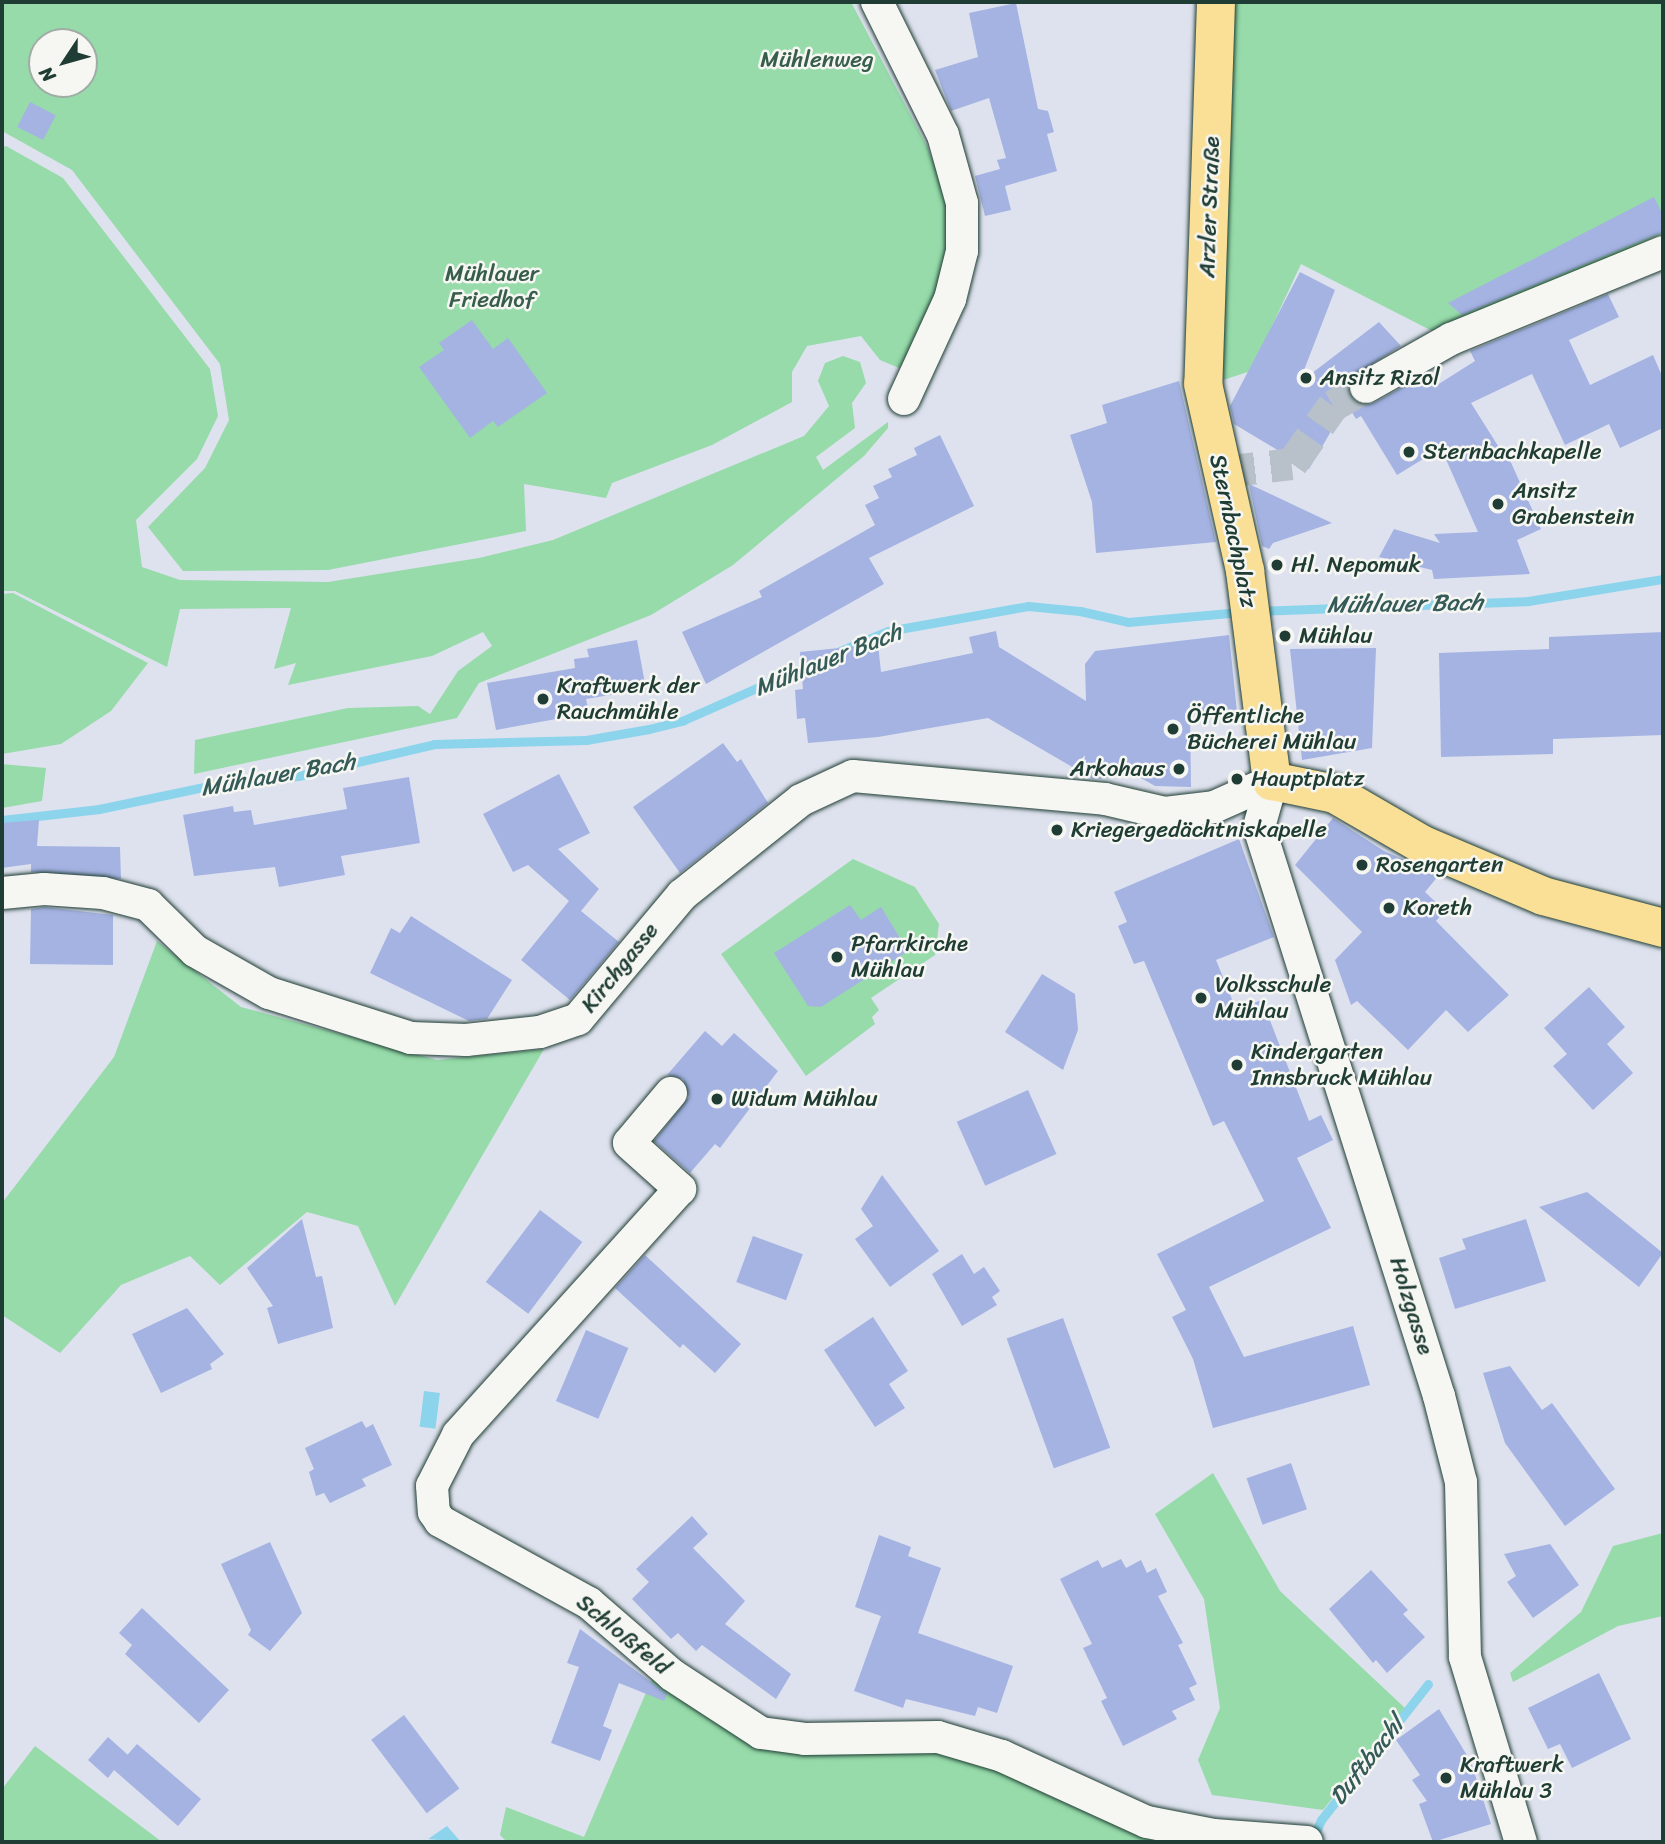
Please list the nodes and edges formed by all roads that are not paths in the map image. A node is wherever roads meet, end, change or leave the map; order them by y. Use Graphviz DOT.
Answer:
graph roads {
  1 [pos="877,2"];
  2 [pos="1216,2"];
  3 [pos="1663,251"];
  4 [pos="1366,387"];
  5 [pos="904,399"];
  6 [pos="1207,413"];
  7 [pos="1272,781"];
  8 [pos="2,893"];
  9 [pos="1663,928"];
  10 [pos="671,1093"];
  11 [pos="1515,1841"];
  12 [pos="1301,1842"];
  1 -- 5 [label="street"];
  2 -- 6 [label="main road, Arzler Straße"];
  3 -- 4 [label="street"];
  6 -- 7 [label="main road, Sternbachplatz"];
  7 -- 8 [label="street, Kirchgasse"];
  7 -- 9 [label="main road"];
  7 -- 11 [label="street, Holzgasse"];
  10 -- 12 [label="street, Schloßfeld"];
}
